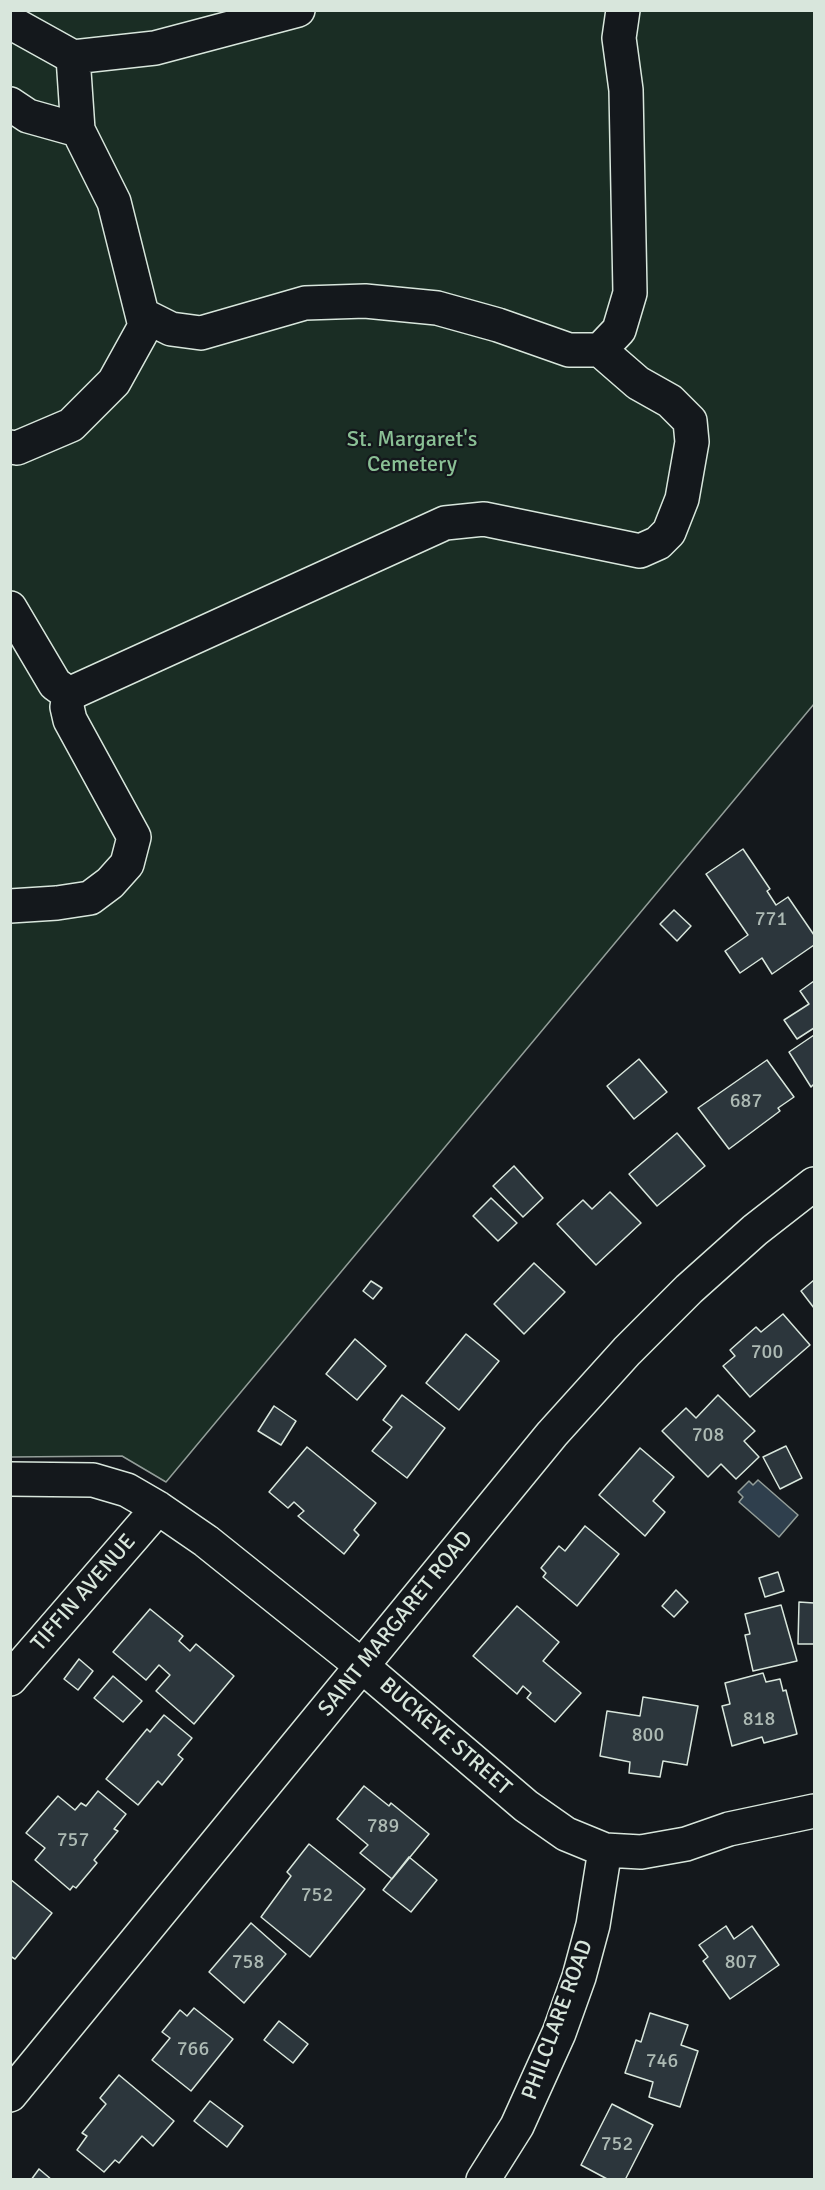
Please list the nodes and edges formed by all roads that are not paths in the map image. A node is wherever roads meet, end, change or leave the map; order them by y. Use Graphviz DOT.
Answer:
graph roads {
  1 [pos="298,10"];
  2 [pos="622,10"];
  3 [pos="10,22"];
  4 [pos="73,57"];
  5 [pos="10,104"];
  6 [pos="78,130"];
  7 [pos="143,315"];
  8 [pos="600,350"];
  9 [pos="10,447"];
  10 [pos="10,608"];
  11 [pos="69,694"];
  12 [pos="10,906"];
  13 [pos="814,1184"];
  14 [pos="10,1479"];
  15 [pos="158,1508"];
  16 [pos="362,1666"];
  17 [pos="10,1679"];
  18 [pos="814,1811"];
  19 [pos="605,1850"];
  20 [pos="10,2095"];
  21 [pos="483,2180"];
  1 -- 4 [label="street"];
  2 -- 8 [label="street"];
  3 -- 4 [label="street"];
  4 -- 6 [label="street"];
  5 -- 6 [label="street"];
  6 -- 7 [label="street"];
  7 -- 8 [label="street"];
  7 -- 9 [label="street"];
  8 -- 11 [label="street"];
  10 -- 11 [label="street"];
  11 -- 12 [label="street"];
  13 -- 16 [label="street, SAINT MARGARET ROAD"];
  14 -- 15 [label="street, BUCKEYE STREET"];
  15 -- 16 [label="street, BUCKEYE STREET"];
  15 -- 17 [label="street, TIFFIN AVENUE"];
  16 -- 19 [label="street, BUCKEYE STREET"];
  16 -- 20 [label="street, SAINT MARGARET ROAD"];
  18 -- 19 [label="street, BUCKEYE STREET"];
  19 -- 21 [label="street, PHILCLARE ROAD"];
}
